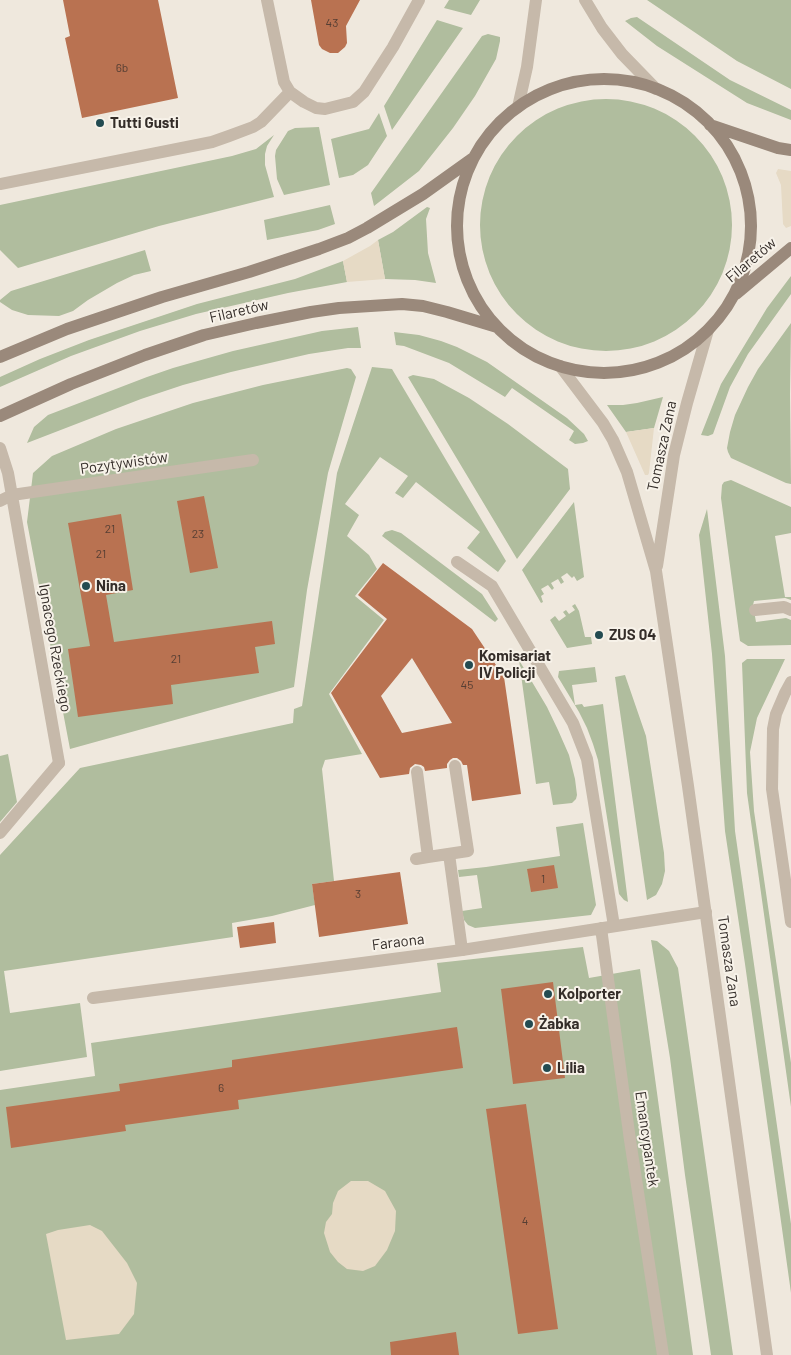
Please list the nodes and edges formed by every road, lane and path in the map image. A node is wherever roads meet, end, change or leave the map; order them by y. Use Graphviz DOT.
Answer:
graph roads {
  1 [pos="267,0"];
  2 [pos="419,0"];
  3 [pos="536,0"];
  4 [pos="585,0"];
  5 [pos="287,87"];
  6 [pos="656,89"];
  7 [pos="518,107"];
  8 [pos="710,125"];
  9 [pos="791,150"];
  10 [pos="474,157"];
  11 [pos="0,184"];
  12 [pos="791,248"];
  13 [pos="732,297"];
  14 [pos="497,327"];
  15 [pos="708,330"];
  16 [pos="0,357"];
  17 [pos="560,366"];
  18 [pos="0,416"];
  19 [pos="0,448"];
  20 [pos="253,460"];
  21 [pos="12,495"];
  22 [pos="0,501"];
  23 [pos="457,562"];
  24 [pos="656,571"];
  25 [pos="755,610"];
  26 [pos="791,610"];
  27 [pos="791,682"];
  28 [pos="455,766"];
  29 [pos="417,772"];
  30 [pos="0,833"];
  31 [pos="449,854"];
  32 [pos="706,912"];
  33 [pos="791,922"];
  34 [pos="607,927"];
  35 [pos="462,950"];
  36 [pos="93,998"];
  37 [pos="663,1355"];
  38 [pos="767,1355"];
  1 -- 5 [label="street"];
  2 -- 5 [label="street"];
  3 -- 7 [label="street"];
  4 -- 6 [label="street"];
  5 -- 11 [label="street"];
  6 -- 7 [label="main road"];
  6 -- 8 [label="main road"];
  7 -- 10 [label="main road"];
  8 -- 9 [label="main road"];
  8 -- 13 [label="main road"];
  10 -- 14 [label="main road"];
  10 -- 16 [label="main road"];
  12 -- 13 [label="main road, Filaretów"];
  13 -- 15 [label="main road"];
  14 -- 17 [label="main road"];
  14 -- 18 [label="main road, Filaretów"];
  15 -- 17 [label="main road"];
  15 -- 24 [label="street, Tomasza Zana"];
  17 -- 24 [label="street, Tomasza Zana"];
  19 -- 21 [label="street, Ignacego Rzeckiego"];
  20 -- 21 [label="street, Pozytywistów"];
  21 -- 22 [label="street, Pozytywistów"];
  21 -- 30 [label="street, Ignacego Rzeckiego"];
  23 -- 34 [label="street, Emancypantek"];
  24 -- 32 [label="street, Tomasza Zana"];
  25 -- 26 [label="street"];
  27 -- 33 [label="street"];
  28 -- 31 [label="street"];
  29 -- 31 [label="street"];
  31 -- 35 [label="street"];
  32 -- 34 [label="street, Faraona"];
  32 -- 38 [label="street, Tomasza Zana"];
  34 -- 35 [label="street, Faraona"];
  34 -- 37 [label="street, Emancypantek"];
  35 -- 36 [label="street, Faraona"];
}
